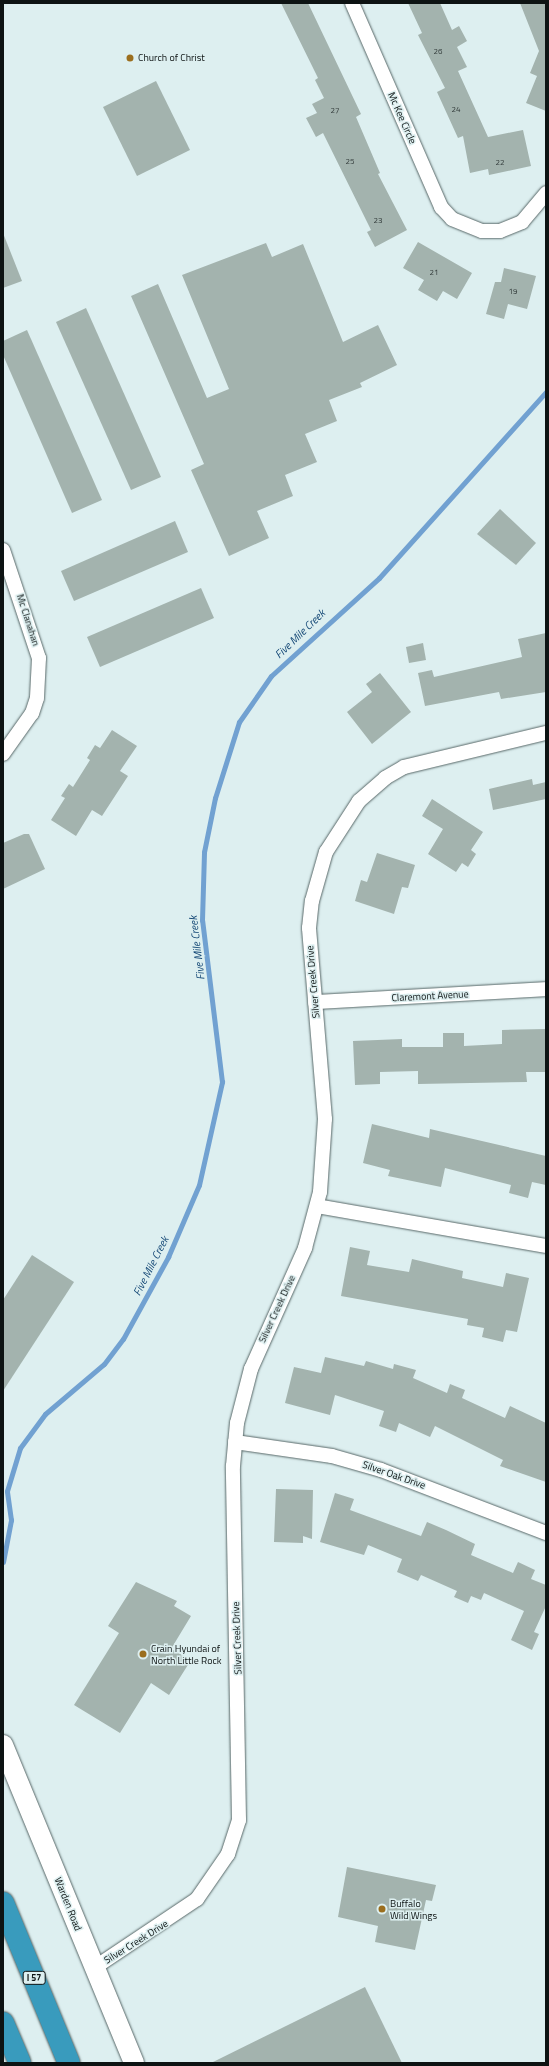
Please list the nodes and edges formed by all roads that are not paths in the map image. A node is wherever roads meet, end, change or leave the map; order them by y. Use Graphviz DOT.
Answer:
graph roads {
  1 [pos="352,3"];
  2 [pos="546,193"];
  3 [pos="3,550"];
  4 [pos="546,733"];
  5 [pos="3,754"];
  6 [pos="546,989"];
  7 [pos="315,1002"];
  8 [pos="317,1206"];
  9 [pos="546,1246"];
  10 [pos="235,1442"];
  11 [pos="546,1533"];
  12 [pos="3,1745"];
  13 [pos="3,1903"];
  14 [pos="94,1968"];
  15 [pos="3,2023"];
  16 [pos="17,2057"];
  17 [pos="67,2057"];
  18 [pos="134,2063"];
  1 -- 2 [label="street, Mc Kee Circle"];
  3 -- 5 [label="street, Mc Clanahan"];
  4 -- 7 [label="street, Silver Creek Drive"];
  6 -- 7 [label="street, Claremont Avenue"];
  7 -- 8 [label="street, Silver Creek Drive"];
  8 -- 9 [label="street"];
  8 -- 10 [label="street, Silver Creek Drive"];
  10 -- 11 [label="street, Silver Oak Drive"];
  10 -- 14 [label="street, Silver Creek Drive"];
  12 -- 14 [label="main road, Warden Road"];
  13 -- 17 [label="highway, I 57"];
  14 -- 18 [label="main road, Warden Road"];
  15 -- 16 [label="highway"];
}
